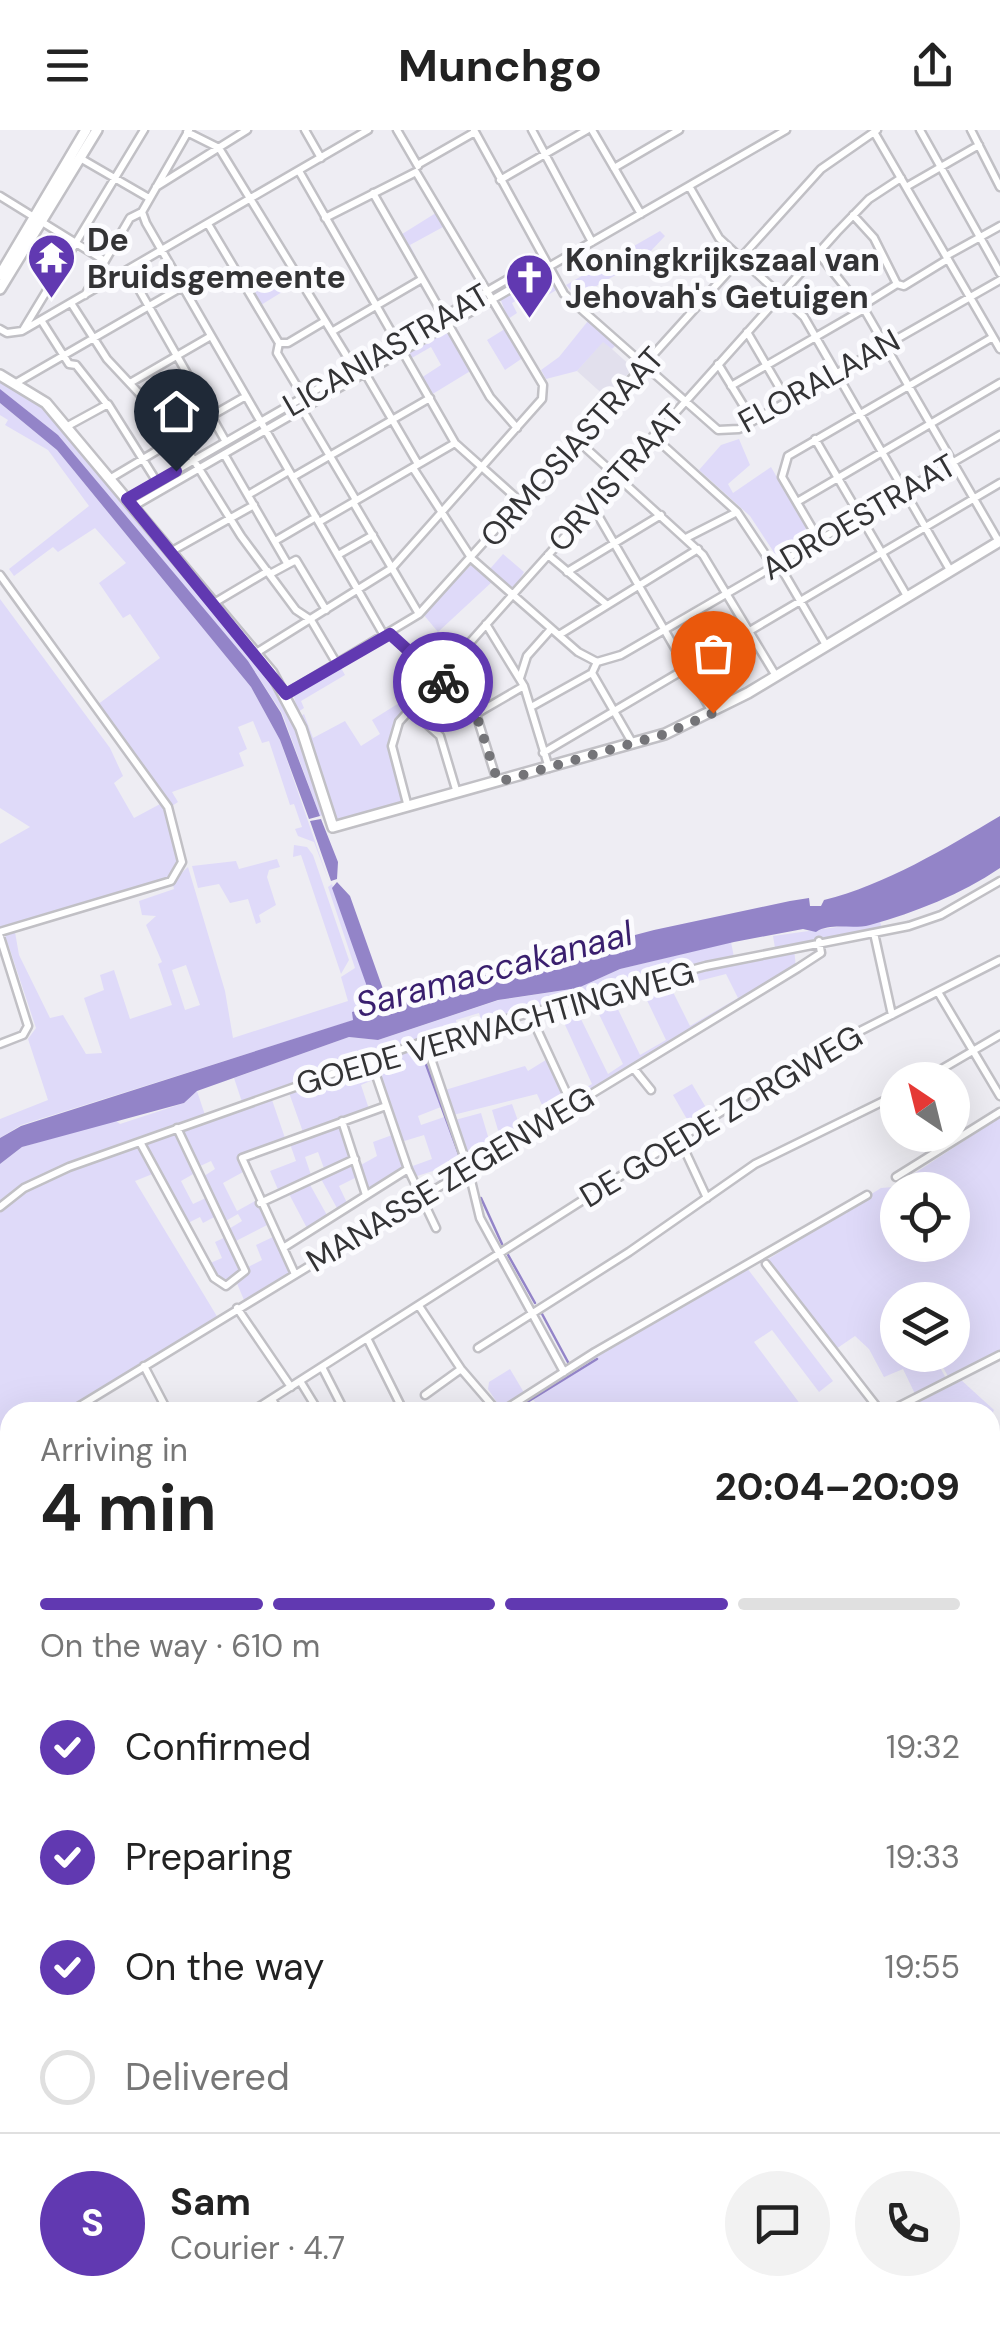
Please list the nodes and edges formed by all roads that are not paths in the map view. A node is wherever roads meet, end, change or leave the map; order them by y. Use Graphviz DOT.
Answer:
graph roads {
  1 [pos="86,130"];
  2 [pos="97,130"];
  3 [pos="144,130"];
  4 [pos="247,130"];
  5 [pos="306,130"];
  6 [pos="368,130"];
  7 [pos="397,130"];
  8 [pos="532,130"];
  9 [pos="590,130"];
  10 [pos="679,130"];
  11 [pos="786,130"];
  12 [pos="920,130"];
  13 [pos="971,130"];
  14 [pos="187,131"];
  15 [pos="475,131"];
  16 [pos="876,131"];
  17 [pos="979,145"];
  18 [pos="219,148"];
  19 [pos="543,156"];
  20 [pos="80,158"];
  21 [pos="321,158"];
  22 [pos="942,167"];
  23 [pos="417,168"];
  24 [pos="614,168"];
  25 [pos="299,171"];
  26 [pos="114,178"];
  27 [pos="902,178"];
  28 [pos="500,180"];
  29 [pos="688,186"];
  30 [pos="906,187"];
  31 [pos="1000,187"];
  32 [pos="155,188"];
  33 [pos="372,193"];
  34 [pos="0,196"];
  35 [pos="149,198"];
  36 [pos="250,200"];
  37 [pos="142,212"];
  38 [pos="641,214"];
  39 [pos="853,216"];
  40 [pos="325,218"];
  41 [pos="37,219"];
  42 [pos="208,224"];
  43 [pos="1000,226"];
  44 [pos="978,237"];
  45 [pos="592,242"];
  46 [pos="75,243"];
  47 [pos="162,250"];
  48 [pos="818,253"];
  49 [pos="741,258"];
  50 [pos="947,258"];
  51 [pos="105,262"];
  52 [pos="545,265"];
  53 [pos="128,270"];
  54 [pos="3,274"];
  55 [pos="1000,276"];
  56 [pos="422,279"];
  57 [pos="897,284"];
  58 [pos="182,286"];
  59 [pos="0,289"];
  60 [pos="781,294"];
  61 [pos="491,295"];
  62 [pos="84,296"];
  63 [pos="970,298"];
  64 [pos="71,304"];
  65 [pos="150,306"];
  66 [pos="864,306"];
  67 [pos="377,307"];
  68 [pos="443,316"];
  69 [pos="41,320"];
  70 [pos="325,321"];
  71 [pos="448,324"];
  72 [pos="0,329"];
  73 [pos="22,331"];
  74 [pos="333,332"];
  75 [pos="747,332"];
  76 [pos="211,336"];
  77 [pos="993,336"];
  78 [pos="92,338"];
  79 [pos="816,338"];
  80 [pos="279,343"];
  81 [pos="886,345"];
  82 [pos="400,347"];
  83 [pos="1000,349"];
  84 [pos="62,355"];
  85 [pos="178,356"];
  86 [pos="718,364"];
  87 [pos="766,366"];
  88 [pos="644,367"];
  89 [pos="354,368"];
  90 [pos="365,373"];
  91 [pos="836,373"];
  92 [pos="0,376"];
  93 [pos="16,383"];
  94 [pos="1000,383"];
  95 [pos="130,384"];
  96 [pos="910,385"];
  97 [pos="731,386"];
  98 [pos="246,396"];
  99 [pos="304,398"];
  100 [pos="430,398"];
  101 [pos="683,402"];
  102 [pos="788,402"];
  103 [pos="106,403"];
  104 [pos="302,409"];
  105 [pos="859,414"];
  106 [pos="211,416"];
  107 [pos="392,419"];
  108 [pos="261,422"];
  109 [pos="753,422"];
  110 [pos="930,424"];
  111 [pos="66,426"];
  112 [pos="518,428"];
  113 [pos="266,430"];
  114 [pos="1000,435"];
  115 [pos="653,436"];
  116 [pos="176,438"];
  117 [pos="815,439"];
  118 [pos="578,440"];
  119 [pos="226,442"];
  120 [pos="455,442"];
  121 [pos="882,452"];
  122 [pos="224,454"];
  123 [pos="330,456"];
  124 [pos="143,460"];
  125 [pos="195,460"];
  126 [pos="952,463"];
  127 [pos="415,466"];
  128 [pos="483,467"];
  129 [pos="200,468"];
  130 [pos="291,474"];
  131 [pos="618,476"];
  132 [pos="838,477"];
  133 [pos="110,478"];
  134 [pos="156,482"];
  135 [pos="1000,483"];
  136 [pos="904,490"];
  137 [pos="248,496"];
  138 [pos="973,498"];
  139 [pos="354,501"];
  140 [pos="131,502"];
  141 [pos="796,502"];
  142 [pos="522,503"];
  143 [pos="592,505"];
  144 [pos="254,506"];
  145 [pos="737,512"];
  146 [pos="442,513"];
  147 [pos="661,515"];
  148 [pos="860,516"];
  149 [pos="317,519"];
  150 [pos="230,520"];
  151 [pos="924,527"];
  152 [pos="373,535"];
  153 [pos="686,538"];
  154 [pos="818,540"];
  155 [pos="275,541"];
  156 [pos="1000,541"];
  157 [pos="614,543"];
  158 [pos="698,549"];
  159 [pos="172,551"];
  160 [pos="882,553"];
  161 [pos="338,555"];
  162 [pos="548,556"];
  163 [pos="472,560"];
  164 [pos="288,563"];
  165 [pos="776,565"];
  166 [pos="392,568"];
  167 [pos="950,570"];
  168 [pos="567,572"];
  169 [pos="269,573"];
  170 [pos="0,574"];
  171 [pos="638,584"];
  172 [pos="358,592"];
  173 [pos="727,593"];
  174 [pos="512,594"];
  175 [pos="907,596"];
  176 [pos="800,601"];
  177 [pos="214,604"];
  178 [pos="606,604"];
  179 [pos="326,610"];
  180 [pos="420,614"];
  181 [pos="311,620"];
  182 [pos="486,624"];
  183 [pos="551,629"];
  184 [pos="665,629"];
  185 [pos="750,630"];
  186 [pos="559,635"];
  187 [pos="388,636"];
  188 [pos="826,646"];
  189 [pos="256,654"];
  190 [pos="597,662"];
  191 [pos="337,664"];
  192 [pos="686,667"];
  193 [pos="592,673"];
  194 [pos="776,676"];
  195 [pos="438,678"];
  196 [pos="522,683"];
  197 [pos="286,694"];
  198 [pos="531,707"];
  199 [pos="410,708"];
  200 [pos="612,710"];
  201 [pos="713,713"];
  202 [pos="476,714"];
  203 [pos="633,744"];
  204 [pos="543,753"];
  205 [pos="548,768"];
  206 [pos="498,782"];
  207 [pos="457,793"];
  208 [pos="408,807"];
  209 [pos="1000,881"];
  210 [pos="874,933"];
  211 [pos="0,934"];
  212 [pos="819,942"];
  213 [pos="1000,960"];
  214 [pos="938,992"];
  215 [pos="529,1012"];
  216 [pos="892,1015"];
  217 [pos="1000,1035"];
  218 [pos="425,1041"];
  219 [pos="0,1044"];
  220 [pos="973,1051"];
  221 [pos="370,1058"];
  222 [pos="954,1062"];
  223 [pos="634,1069"];
  224 [pos="650,1090"];
  225 [pos="1000,1096"];
  226 [pos="880,1103"];
  227 [pos="386,1106"];
  228 [pos="573,1107"];
  229 [pos="1000,1112"];
  230 [pos="342,1120"];
  231 [pos="177,1128"];
  232 [pos="679,1138"];
  233 [pos="140,1141"];
  234 [pos="354,1160"];
  235 [pos="468,1168"];
  236 [pos="408,1169"];
  237 [pos="904,1172"];
  238 [pos="867,1195"];
  239 [pos="366,1196"];
  240 [pos="420,1197"];
  241 [pos="707,1198"];
  242 [pos="260,1202"];
  243 [pos="0,1208"];
  244 [pos="436,1228"];
  245 [pos="283,1248"];
  246 [pos="499,1254"];
  247 [pos="766,1264"];
  248 [pos="294,1272"];
  249 [pos="419,1306"];
  250 [pos="237,1308"];
  251 [pos="532,1312"];
  252 [pos="367,1338"];
  253 [pos="478,1348"];
  254 [pos="1000,1355"];
  255 [pos="144,1366"];
  256 [pos="322,1367"];
  257 [pos="461,1369"];
  258 [pos="564,1372"];
  259 [pos="300,1381"];
  260 [pos="291,1387"];
  261 [pos="425,1395"];
  262 [pos="272,1398"];
  263 [pos="86,1402"];
  264 [pos="163,1402"];
  265 [pos="266,1402"];
  266 [pos="274,1402"];
  267 [pos="313,1402"];
  268 [pos="340,1402"];
  269 [pos="399,1402"];
  270 [pos="491,1402"];
  271 [pos="516,1402"];
  272 [pos="877,1402"];
  273 [pos="905,1402"];
  1 -- 41 [label="street"];
  2 -- 20 [label="street"];
  3 -- 26 [label="street"];
  4 -- 18 [label="street"];
  5 -- 21 [label="street"];
  6 -- 21 [label="street"];
  7 -- 23 [label="street"];
  8 -- 19 [label="street"];
  9 -- 19 [label="street"];
  9 -- 24 [label="street"];
  10 -- 24 [label="street"];
  11 -- 29 [label="street, LICANIASTRAAT"];
  12 -- 22 [label="street"];
  13 -- 17 [label="street"];
  14 -- 18 [label="street"];
  14 -- 32 [label="street"];
  15 -- 23 [label="street"];
  15 -- 28 [label="street, FLORALAAN"];
  16 -- 27 [label="street"];
  16 -- 49 [label="street, ORMOSIASTRAAT"];
  17 -- 22 [label="street"];
  17 -- 31 [label="street"];
  18 -- 32 [label="street"];
  18 -- 36 [label="street"];
  19 -- 28 [label="street"];
  19 -- 45 [label="street"];
  20 -- 26 [label="street"];
  20 -- 41 [label="street"];
  21 -- 25 [label="street"];
  22 -- 30 [label="street"];
  22 -- 44 [label="street"];
  23 -- 33 [label="street"];
  23 -- 61 [label="street"];
  24 -- 38 [label="street"];
  25 -- 36 [label="street"];
  25 -- 40 [label="street"];
  26 -- 35 [label="street"];
  26 -- 46 [label="street"];
  27 -- 30 [label="street"];
  27 -- 39 [label="street, ORVISTRAAT"];
  28 -- 52 [label="street, FLORALAAN"];
  29 -- 38 [label="street, LICANIASTRAAT"];
  29 -- 49 [label="street"];
  30 -- 50 [label="street"];
  32 -- 35 [label="street"];
  33 -- 40 [label="street"];
  33 -- 56 [label="street"];
  34 -- 41 [label="street"];
  35 -- 37 [label="street"];
  36 -- 42 [label="street"];
  36 -- 70 [label="street"];
  37 -- 47 [label="street"];
  37 -- 51 [label="street"];
  38 -- 45 [label="street, LICANIASTRAAT"];
  39 -- 48 [label="street, ORVISTRAAT"];
  39 -- 57 [label="street"];
  40 -- 67 [label="street"];
  41 -- 46 [label="street"];
  41 -- 54 [label="street"];
  42 -- 47 [label="street"];
  42 -- 80 [label="street"];
  43 -- 44 [label="street"];
  44 -- 50 [label="street"];
  44 -- 55 [label="street"];
  45 -- 52 [label="street, LICANIASTRAAT"];
  46 -- 51 [label="street"];
  46 -- 73 [label="street"];
  47 -- 53 [label="street"];
  47 -- 58 [label="street"];
  48 -- 60 [label="street, ORVISTRAAT"];
  48 -- 66 [label="street"];
  49 -- 60 [label="street"];
  49 -- 88 [label="street, ORMOSIASTRAAT"];
  50 -- 57 [label="street"];
  50 -- 63 [label="street"];
  51 -- 62 [label="street"];
  52 -- 61 [label="street, LICANIASTRAAT"];
  52 -- 88 [label="street, FLORALAAN"];
  53 -- 62 [label="street"];
  53 -- 65 [label="street"];
  54 -- 59 [label="street"];
  55 -- 63 [label="street, FLORALAAN"];
  56 -- 67 [label="street"];
  56 -- 68 [label="street"];
  57 -- 66 [label="street"];
  58 -- 65 [label="street"];
  58 -- 76 [label="street"];
  60 -- 75 [label="street, ORVISTRAAT"];
  60 -- 79 [label="street"];
  61 -- 68 [label="street, LICANIASTRAAT"];
  61 -- 71 [label="street, LICANIASTRAAT"];
  61 -- 112 [label="street"];
  62 -- 64 [label="street"];
  63 -- 77 [label="street"];
  63 -- 81 [label="street, FLORALAAN"];
  64 -- 69 [label="street"];
  64 -- 78 [label="street"];
  65 -- 78 [label="street"];
  65 -- 85 [label="street"];
  66 -- 79 [label="street"];
  66 -- 81 [label="street"];
  67 -- 74 [label="street"];
  67 -- 82 [label="street"];
  68 -- 71 [label="street"];
  68 -- 82 [label="street, LICANIASTRAAT"];
  69 -- 73 [label="street"];
  69 -- 84 [label="street"];
  70 -- 74 [label="street"];
  70 -- 80 [label="street"];
  71 -- 82 [label="street, LICANIASTRAAT"];
  71 -- 112 [label="street"];
  72 -- 73 [label="street"];
  74 -- 89 [label="street"];
  75 -- 86 [label="street, ORVISTRAAT"];
  75 -- 87 [label="street"];
  76 -- 85 [label="street"];
  76 -- 98 [label="street"];
  77 -- 83 [label="street"];
  77 -- 96 [label="street"];
  78 -- 84 [label="street"];
  78 -- 95 [label="street"];
  79 -- 87 [label="street"];
  79 -- 91 [label="street"];
  80 -- 99 [label="street"];
  81 -- 91 [label="street, FLORALAAN"];
  81 -- 96 [label="street"];
  82 -- 89 [label="street, LICANIASTRAAT"];
  82 -- 90 [label="street, LICANIASTRAAT"];
  82 -- 100 [label="street"];
  84 -- 93 [label="street"];
  84 -- 103 [label="street"];
  85 -- 95 [label="street"];
  85 -- 106 [label="street"];
  86 -- 97 [label="street"];
  86 -- 101 [label="street, ORVISTRAAT"];
  87 -- 97 [label="street"];
  87 -- 102 [label="street"];
  88 -- 101 [label="street, FLORALAAN"];
  88 -- 118 [label="street, ORMOSIASTRAAT"];
  89 -- 99 [label="street, LICANIASTRAAT"];
  90 -- 104 [label="street, LICANIASTRAAT"];
  90 -- 107 [label="street"];
  91 -- 102 [label="street, FLORALAAN"];
  91 -- 105 [label="street"];
  92 -- 93 [label="street"];
  93 -- 111 [label="street"];
  94 -- 110 [label="street"];
  95 -- 116 [label="street"];
  96 -- 105 [label="street"];
  96 -- 110 [label="street"];
  97 -- 109 [label="street"];
  98 -- 106 [label="street"];
  98 -- 108 [label="street"];
  99 -- 108 [label="street, LICANIASTRAAT"];
  100 -- 107 [label="street"];
  100 -- 120 [label="street"];
  101 -- 109 [label="street, FLORALAAN"];
  101 -- 115 [label="street, ORVISTRAAT"];
  102 -- 109 [label="street, FLORALAAN"];
  103 -- 111 [label="street"];
  103 -- 124 [label="street"];
  104 -- 113 [label="street, LICANIASTRAAT"];
  104 -- 123 [label="street"];
  105 -- 117 [label="street"];
  105 -- 121 [label="street"];
  106 -- 116 [label="street"];
  106 -- 119 [label="street"];
  107 -- 123 [label="street"];
  107 -- 127 [label="street"];
  108 -- 113 [label="street"];
  108 -- 119 [label="street, LICANIASTRAAT"];
  110 -- 121 [label="street"];
  110 -- 126 [label="street"];
  111 -- 133 [label="street"];
  112 -- 128 [label="street"];
  113 -- 122 [label="street, LICANIASTRAAT"];
  113 -- 130 [label="street"];
  114 -- 126 [label="street, ADROESTRAAT"];
  115 -- 131 [label="street, ORVISTRAAT"];
  115 -- 145 [label="street"];
  116 -- 124 [label="street"];
  116 -- 125 [label="street"];
  117 -- 132 [label="street"];
  117 -- 141 [label="street"];
  118 -- 131 [label="street"];
  118 -- 142 [label="street, ORMOSIASTRAAT"];
  119 -- 125 [label="street, LICANIASTRAAT"];
  120 -- 127 [label="street"];
  120 -- 128 [label="street"];
  121 -- 132 [label="street"];
  121 -- 136 [label="street"];
  122 -- 129 [label="street, LICANIASTRAAT"];
  122 -- 137 [label="street"];
  123 -- 130 [label="street"];
  123 -- 139 [label="street"];
  124 -- 133 [label="street"];
  124 -- 134 [label="street"];
  125 -- 129 [label="street"];
  125 -- 134 [label="street, LICANIASTRAAT"];
  126 -- 136 [label="street, ADROESTRAAT"];
  126 -- 138 [label="street"];
  127 -- 139 [label="street"];
  127 -- 146 [label="street"];
  128 -- 142 [label="street"];
  128 -- 146 [label="street"];
  129 -- 140 [label="street, LICANIASTRAAT"];
  129 -- 150 [label="street"];
  130 -- 137 [label="street"];
  130 -- 149 [label="street"];
  131 -- 143 [label="street, ORVISTRAAT"];
  131 -- 147 [label="street"];
  132 -- 141 [label="street"];
  132 -- 148 [label="street"];
  133 -- 140 [label="street"];
  134 -- 140 [label="street, LICANIASTRAAT"];
  135 -- 138 [label="street"];
  136 -- 148 [label="street, ADROESTRAAT"];
  136 -- 151 [label="street"];
  137 -- 144 [label="street"];
  138 -- 151 [label="street"];
  138 -- 156 [label="street"];
  139 -- 149 [label="street"];
  139 -- 152 [label="street"];
  140 -- 159 [label="street"];
  141 -- 154 [label="street"];
  142 -- 163 [label="street, ORMOSIASTRAAT"];
  143 -- 157 [label="street"];
  143 -- 162 [label="street, ORVISTRAAT"];
  144 -- 150 [label="street"];
  144 -- 155 [label="street"];
  145 -- 153 [label="street"];
  145 -- 165 [label="street"];
  146 -- 163 [label="street"];
  146 -- 166 [label="street"];
  147 -- 153 [label="street"];
  147 -- 157 [label="street"];
  148 -- 154 [label="street, ADROESTRAAT"];
  148 -- 160 [label="street"];
  149 -- 155 [label="street"];
  149 -- 161 [label="street"];
  150 -- 159 [label="street"];
  150 -- 169 [label="street"];
  151 -- 160 [label="street"];
  151 -- 167 [label="street"];
  152 -- 161 [label="street"];
  152 -- 166 [label="street"];
  153 -- 158 [label="street"];
  154 -- 165 [label="street, ADROESTRAAT"];
  155 -- 164 [label="street"];
  156 -- 167 [label="street"];
  157 -- 168 [label="street"];
  157 -- 171 [label="street"];
  158 -- 171 [label="street"];
  158 -- 173 [label="street"];
  159 -- 177 [label="street"];
  160 -- 175 [label="street"];
  160 -- 176 [label="street"];
  161 -- 172 [label="street"];
  162 -- 168 [label="street"];
  162 -- 174 [label="street, ORVISTRAAT"];
  163 -- 174 [label="street"];
  163 -- 180 [label="street, ORMOSIASTRAAT"];
  164 -- 169 [label="street"];
  164 -- 179 [label="street"];
  165 -- 173 [label="street, ADROESTRAAT"];
  165 -- 176 [label="street"];
  166 -- 172 [label="street"];
  166 -- 180 [label="street"];
  167 -- 175 [label="street"];
  168 -- 178 [label="street"];
  169 -- 177 [label="street"];
  169 -- 181 [label="street"];
  170 -- 211 [label="street"];
  171 -- 178 [label="street"];
  171 -- 184 [label="street"];
  172 -- 179 [label="street"];
  172 -- 187 [label="street"];
  173 -- 184 [label="street, ADROESTRAAT"];
  173 -- 185 [label="street"];
  174 -- 182 [label="street, ORVISTRAAT"];
  174 -- 183 [label="street"];
  175 -- 188 [label="street"];
  176 -- 185 [label="street"];
  176 -- 188 [label="street"];
  177 -- 189 [label="street"];
  178 -- 186 [label="street"];
  179 -- 181 [label="street"];
  180 -- 187 [label="street, ORMOSIASTRAAT"];
  181 -- 189 [label="street"];
  181 -- 191 [label="street"];
  182 -- 195 [label="street, ORVISTRAAT"];
  182 -- 196 [label="street"];
  183 -- 186 [label="street"];
  183 -- 196 [label="street"];
  184 -- 190 [label="street, ADROESTRAAT"];
  184 -- 192 [label="street"];
  185 -- 192 [label="street"];
  185 -- 194 [label="street"];
  186 -- 190 [label="street"];
  187 -- 191 [label="street, ORMOSIASTRAAT"];
  187 -- 195 [label="street"];
  188 -- 194 [label="street"];
  189 -- 197 [label="street"];
  190 -- 193 [label="street"];
  191 -- 197 [label="street, ORMOSIASTRAAT"];
  192 -- 200 [label="street"];
  192 -- 201 [label="street"];
  193 -- 198 [label="street"];
  193 -- 200 [label="street"];
  194 -- 201 [label="street"];
  195 -- 199 [label="street, ORVISTRAAT"];
  195 -- 202 [label="street"];
  196 -- 198 [label="street"];
  196 -- 202 [label="street"];
  197 -- 208 [label="street"];
  198 -- 204 [label="street"];
  199 -- 207 [label="street"];
  199 -- 208 [label="street, ORVISTRAAT"];
  200 -- 203 [label="street"];
  200 -- 204 [label="street"];
  201 -- 203 [label="street"];
  202 -- 206 [label="street"];
  203 -- 205 [label="street"];
  204 -- 205 [label="street"];
  205 -- 206 [label="street"];
  206 -- 207 [label="street"];
  207 -- 208 [label="street"];
  209 -- 210 [label="street, GOEDE VERWACHTINGWEG"];
  210 -- 212 [label="street, GOEDE VERWACHTINGWEG"];
  210 -- 216 [label="street"];
  211 -- 219 [label="street"];
  212 -- 215 [label="street, GOEDE VERWACHTINGWEG"];
  212 -- 223 [label="street, MANASSE ZEGENWEG"];
  213 -- 214 [label="street, DE GOEDE ZORGWEG"];
  214 -- 216 [label="street, DE GOEDE ZORGWEG"];
  214 -- 220 [label="street"];
  215 -- 218 [label="street, GOEDE VERWACHTINGWEG"];
  215 -- 228 [label="street"];
  216 -- 232 [label="street, DE GOEDE ZORGWEG"];
  217 -- 220 [label="street"];
  218 -- 221 [label="street, GOEDE VERWACHTINGWEG"];
  218 -- 235 [label="street"];
  220 -- 222 [label="street"];
  220 -- 225 [label="street"];
  221 -- 227 [label="street"];
  221 -- 231 [label="street, GOEDE VERWACHTINGWEG"];
  223 -- 224 [label="street"];
  223 -- 228 [label="street, MANASSE ZEGENWEG"];
  226 -- 241 [label="street"];
  227 -- 230 [label="street"];
  227 -- 236 [label="street"];
  228 -- 235 [label="street, MANASSE ZEGENWEG"];
  229 -- 237 [label="street"];
  230 -- 234 [label="street"];
  230 -- 242 [label="street"];
  231 -- 233 [label="street, GOEDE VERWACHTINGWEG"];
  231 -- 233 [label="street"];
  232 -- 241 [label="street"];
  232 -- 246 [label="street, DE GOEDE ZORGWEG"];
  233 -- 243 [label="street, GOEDE VERWACHTINGWEG"];
  234 -- 239 [label="street"];
  234 -- 242 [label="street"];
  235 -- 240 [label="street, MANASSE ZEGENWEG"];
  235 -- 246 [label="street"];
  236 -- 239 [label="street"];
  236 -- 240 [label="street"];
  238 -- 258 [label="street"];
  239 -- 245 [label="street"];
  240 -- 244 [label="street"];
  240 -- 248 [label="street, MANASSE ZEGENWEG"];
  241 -- 251 [label="street"];
  242 -- 245 [label="street"];
  245 -- 248 [label="street"];
  246 -- 249 [label="street, DE GOEDE ZORGWEG"];
  246 -- 251 [label="street"];
  247 -- 272 [label="street"];
  248 -- 250 [label="street, MANASSE ZEGENWEG"];
  249 -- 252 [label="street, DE GOEDE ZORGWEG"];
  249 -- 257 [label="street"];
  250 -- 255 [label="street, MANASSE ZEGENWEG"];
  250 -- 260 [label="street"];
  251 -- 253 [label="street"];
  251 -- 258 [label="street"];
  252 -- 256 [label="street, DE GOEDE ZORGWEG"];
  252 -- 269 [label="street"];
  254 -- 273 [label="street"];
  255 -- 263 [label="street, MANASSE ZEGENWEG"];
  255 -- 264 [label="street"];
  256 -- 259 [label="street, DE GOEDE ZORGWEG"];
  256 -- 268 [label="street"];
  257 -- 261 [label="street"];
  257 -- 270 [label="street"];
  258 -- 271 [label="street"];
  259 -- 260 [label="street, DE GOEDE ZORGWEG"];
  259 -- 267 [label="street"];
  260 -- 262 [label="street, DE GOEDE ZORGWEG"];
  262 -- 265 [label="street, DE GOEDE ZORGWEG"];
  262 -- 266 [label="street"];
}
